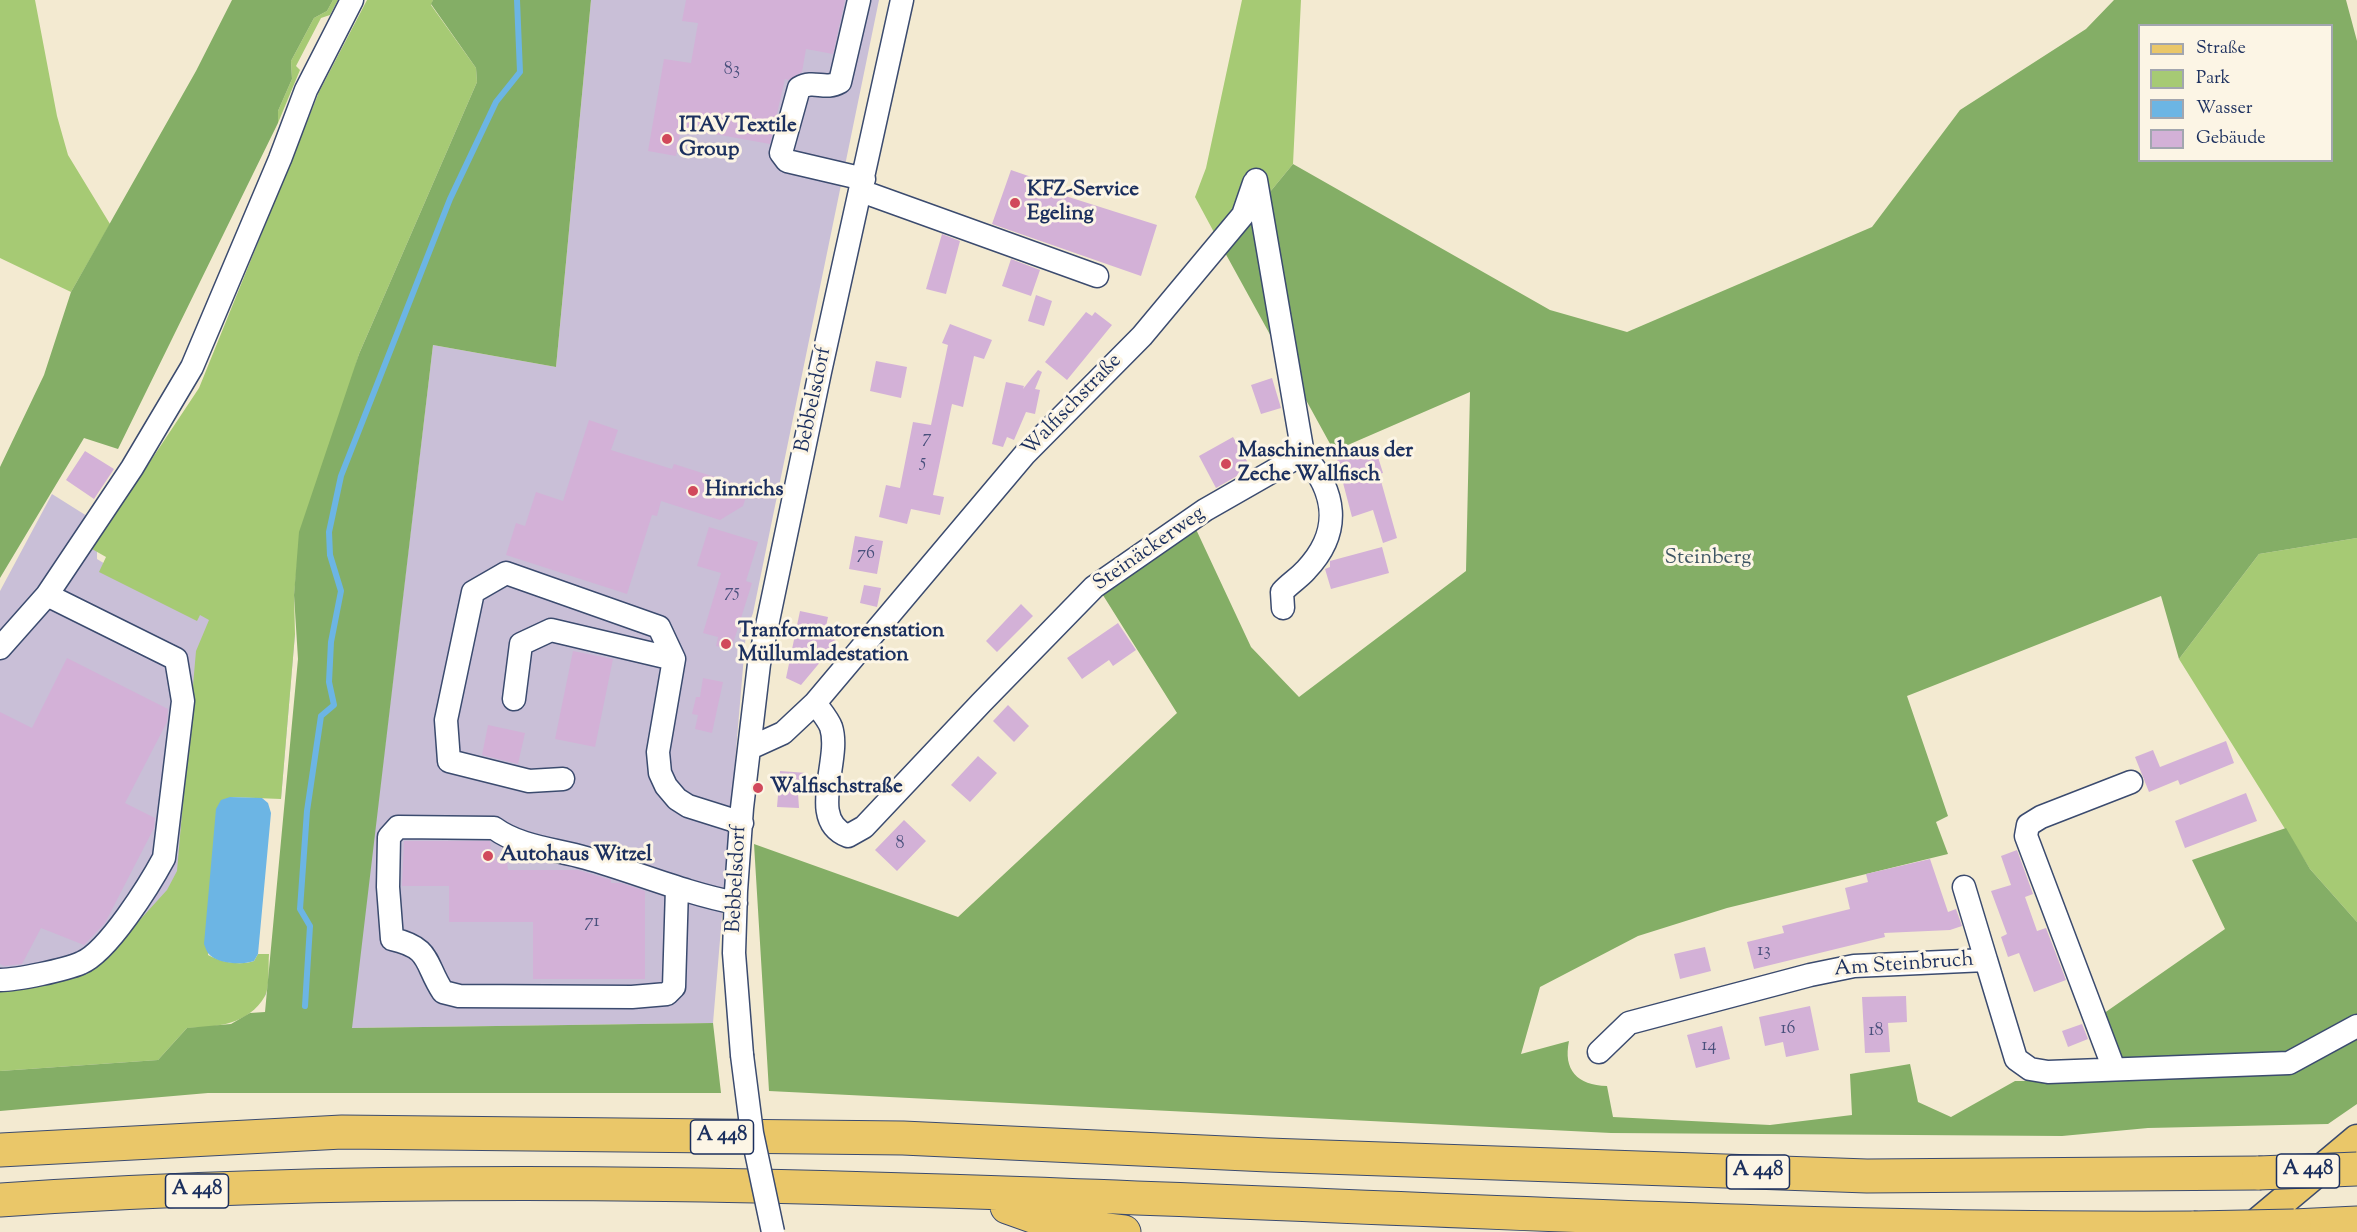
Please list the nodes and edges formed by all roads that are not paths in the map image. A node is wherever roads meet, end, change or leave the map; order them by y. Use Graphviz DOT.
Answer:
graph roads {
  1 [pos="352,0"];
  2 [pos="859,0"];
  3 [pos="902,0"];
  4 [pos="862,185"];
  5 [pos="1097,276"];
  6 [pos="1303,454"];
  7 [pos="47,595"];
  8 [pos="1284,608"];
  9 [pos="0,648"];
  10 [pos="674,659"];
  11 [pos="514,699"];
  12 [pos="815,703"];
  13 [pos="750,748"];
  14 [pos="563,779"];
  15 [pos="2131,782"];
  16 [pos="741,823"];
  17 [pos="1964,887"];
  18 [pos="677,888"];
  19 [pos="736,903"];
  20 [pos="1986,960"];
  21 [pos="0,980"];
  22 [pos="2357,1026"];
  23 [pos="1599,1052"];
  24 [pos="2114,1070"];
  25 [pos="2357,1139"];
  26 [pos="0,1150"];
  27 [pos="2357,1169"];
  28 [pos="977,1196"];
  29 [pos="0,1200"];
  30 [pos="2357,1223"];
  31 [pos="2038,1231"];
  32 [pos="772,1232"];
  33 [pos="1124,1232"];
  34 [pos="2246,1232"];
  1 -- 7 [label="street"];
  2 -- 4 [label="street"];
  3 -- 4 [label="street, Bebbelsdorf"];
  4 -- 5 [label="street"];
  4 -- 13 [label="street, Bebbelsdorf"];
  6 -- 8 [label="street"];
  6 -- 12 [label="street, Steinäckerweg"];
  6 -- 12 [label="street, Walfischstraße"];
  7 -- 9 [label="street"];
  7 -- 21 [label="street"];
  10 -- 11 [label="street"];
  10 -- 14 [label="street"];
  10 -- 16 [label="street"];
  12 -- 13 [label="street, Walfischstraße"];
  13 -- 16 [label="street, Bebbelsdorf"];
  15 -- 24 [label="street"];
  16 -- 19 [label="street, Bebbelsdorf"];
  17 -- 20 [label="street"];
  18 -- 18 [label="street"];
  18 -- 19 [label="street"];
  19 -- 32 [label="street, Bebbelsdorf, bridge"];
  20 -- 23 [label="street, Am Steinbruch"];
  20 -- 24 [label="street, Am Steinbruch"];
  22 -- 24 [label="street, Am Steinbruch"];
  25 -- 34 [label="main road"];
  26 -- 27 [label="highway, A 448, bridge"];
  28 -- 29 [label="highway, A 448"];
  28 -- 31 [label="highway, A 448"];
  28 -- 33 [label="highway"];
  30 -- 31 [label="highway, A 448, bridge"];
}
